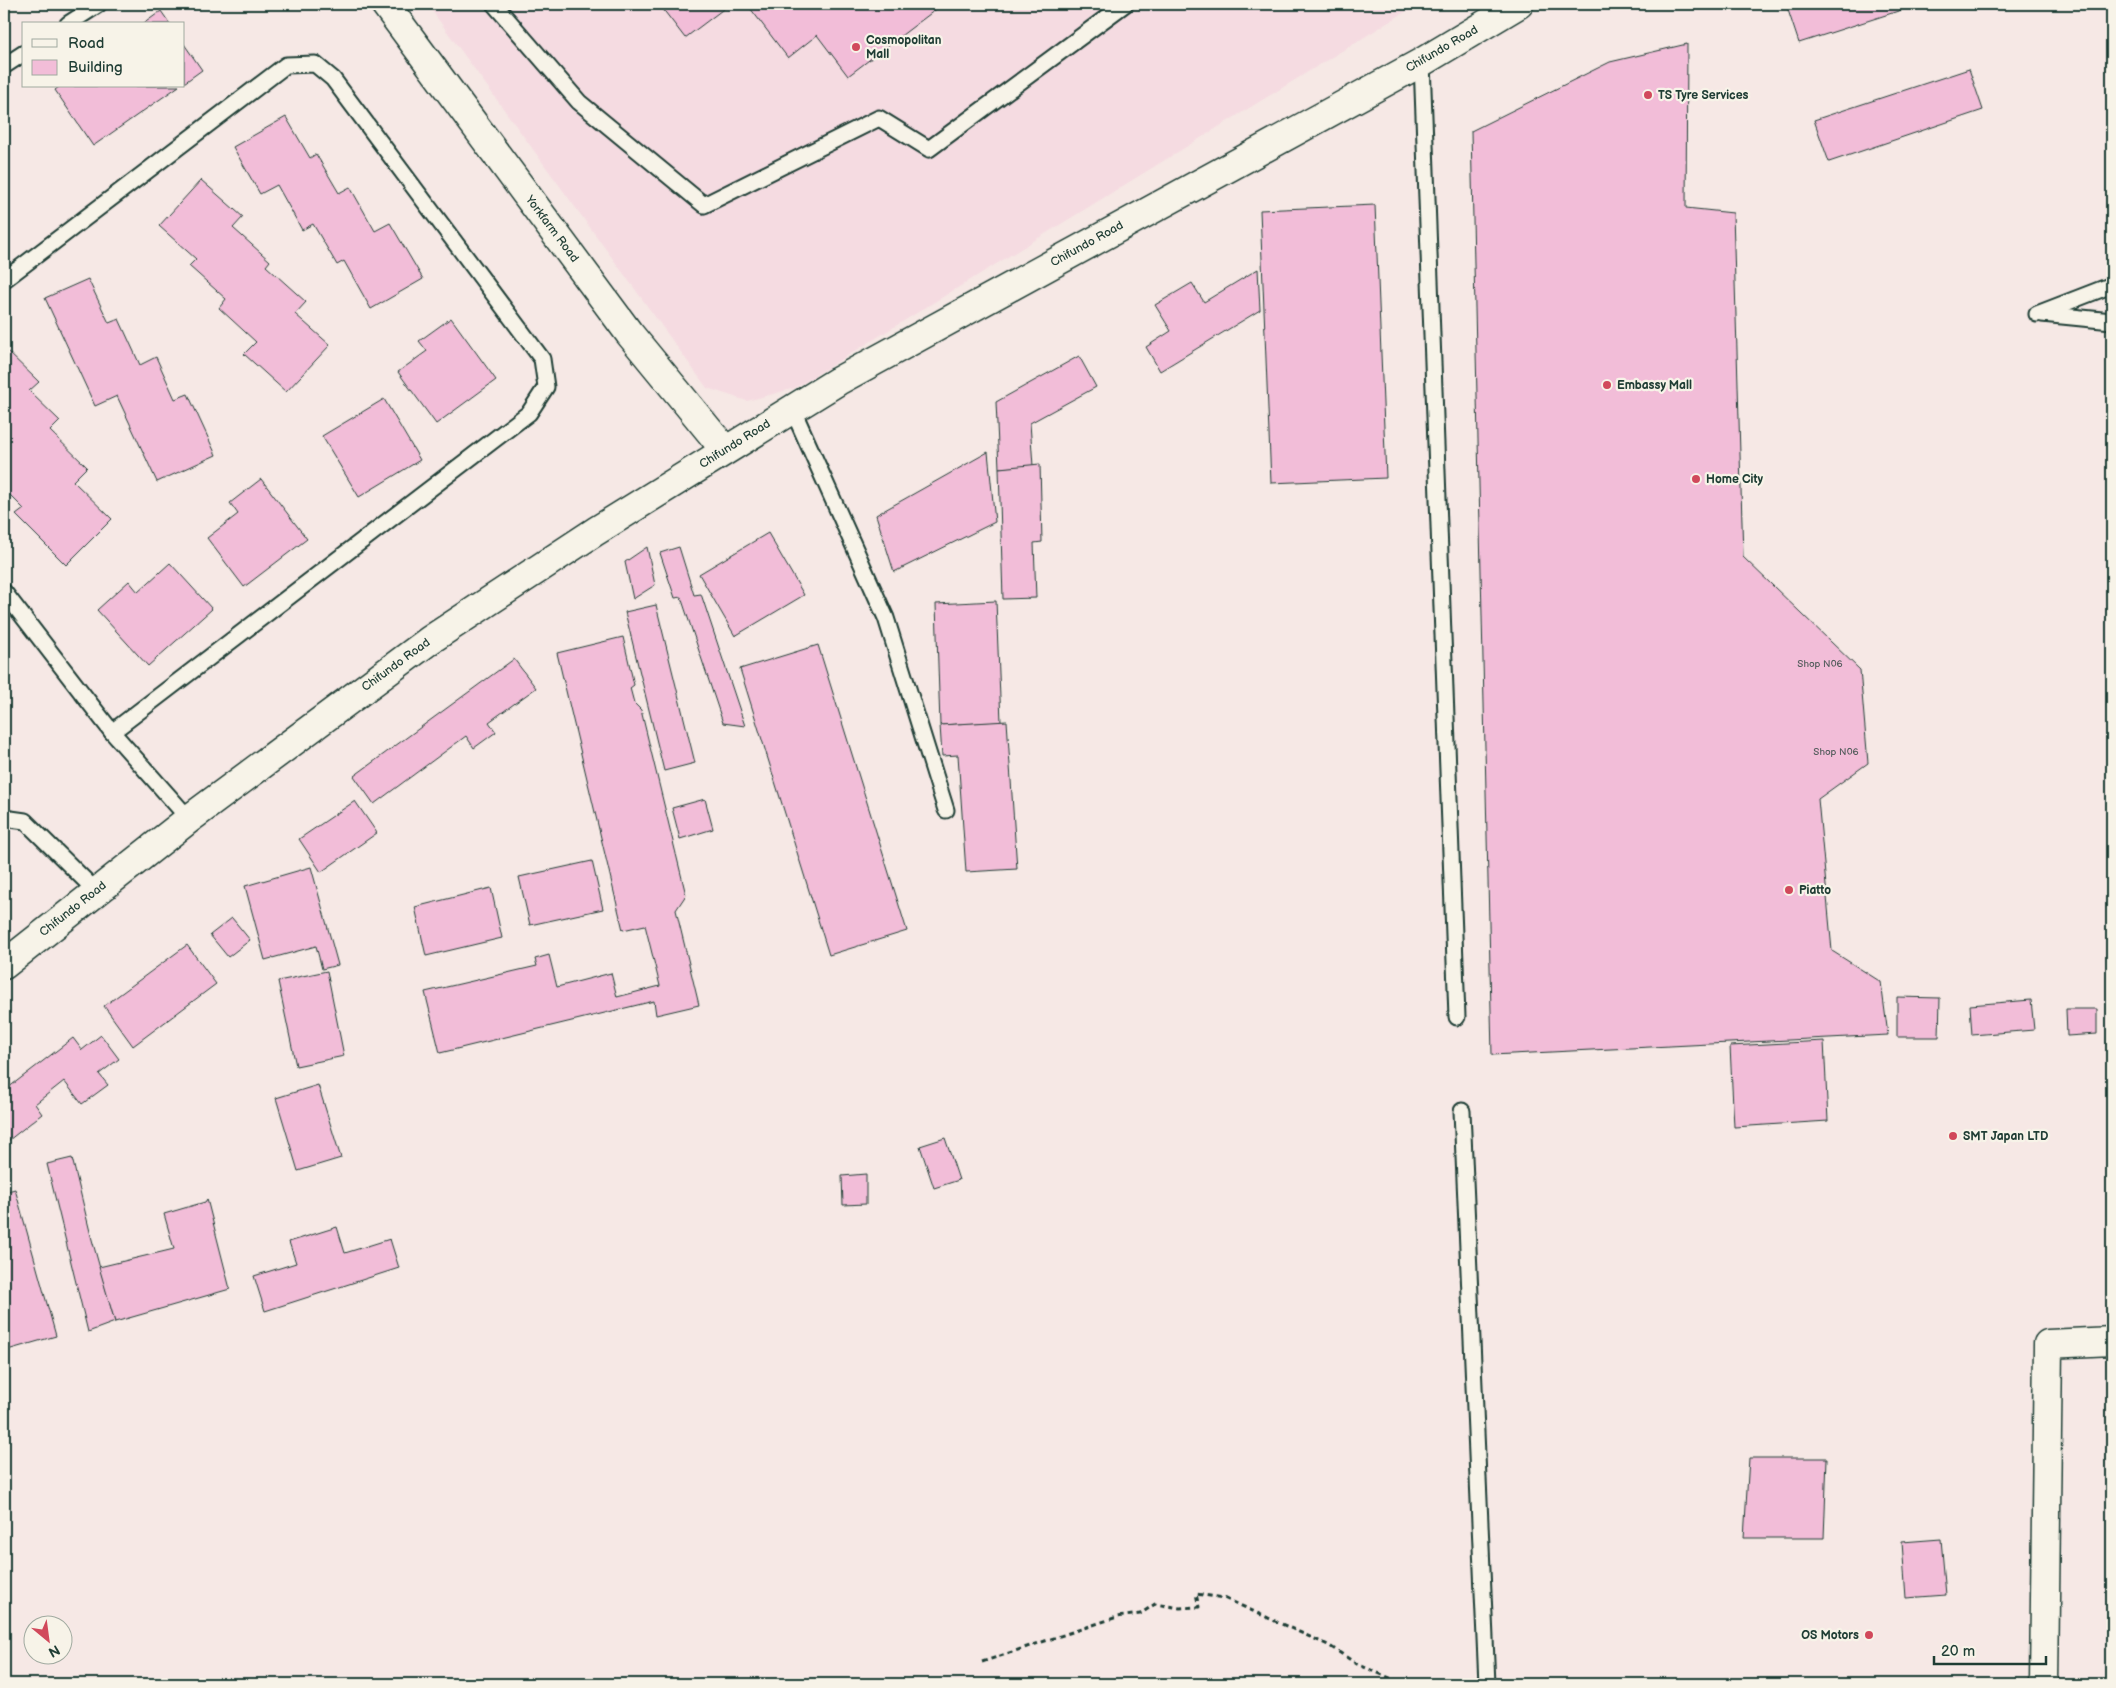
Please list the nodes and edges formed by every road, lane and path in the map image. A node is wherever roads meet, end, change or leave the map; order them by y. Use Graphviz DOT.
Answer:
graph roads {
  1 [pos="99,4"];
  2 [pos="385,4"];
  3 [pos="494,4"];
  4 [pos="1125,4"];
  5 [pos="1519,4"];
  6 [pos="71,22"];
  7 [pos="22,54"];
  8 [pos="1422,62"];
  9 [pos="4,66"];
  10 [pos="4,280"];
  11 [pos="2112,285"];
  12 [pos="2112,321"];
  13 [pos="792,408"];
  14 [pos="725,450"];
  15 [pos="4,592"];
  16 [pos="112,732"];
  17 [pos="946,810"];
  18 [pos="4,818"];
  19 [pos="189,819"];
  20 [pos="96,891"];
  21 [pos="4,965"];
  22 [pos="1457,1017"];
  23 [pos="1462,1112"];
  24 [pos="2112,1342"];
  25 [pos="982,1662"];
  26 [pos="1404,1684"];
  27 [pos="1487,1684"];
  28 [pos="2044,1684"];
  1 -- 6 [label="lane"];
  2 -- 14 [label="street, Yorkfarm Road"];
  3 -- 4 [label="lane"];
  5 -- 8 [label="street, Chifundo Road"];
  7 -- 9 [label="lane"];
  8 -- 13 [label="street, Chifundo Road"];
  8 -- 22 [label="lane"];
  10 -- 16 [label="lane"];
  11 -- 12 [label="lane"];
  13 -- 14 [label="street, Chifundo Road"];
  13 -- 17 [label="lane"];
  14 -- 19 [label="street, Chifundo Road"];
  15 -- 16 [label="lane"];
  16 -- 19 [label="lane"];
  18 -- 20 [label="lane"];
  19 -- 20 [label="street, Chifundo Road"];
  20 -- 21 [label="street, Chifundo Road"];
  23 -- 27 [label="lane"];
  24 -- 28 [label="street"];
  25 -- 26 [label="path"];
}
